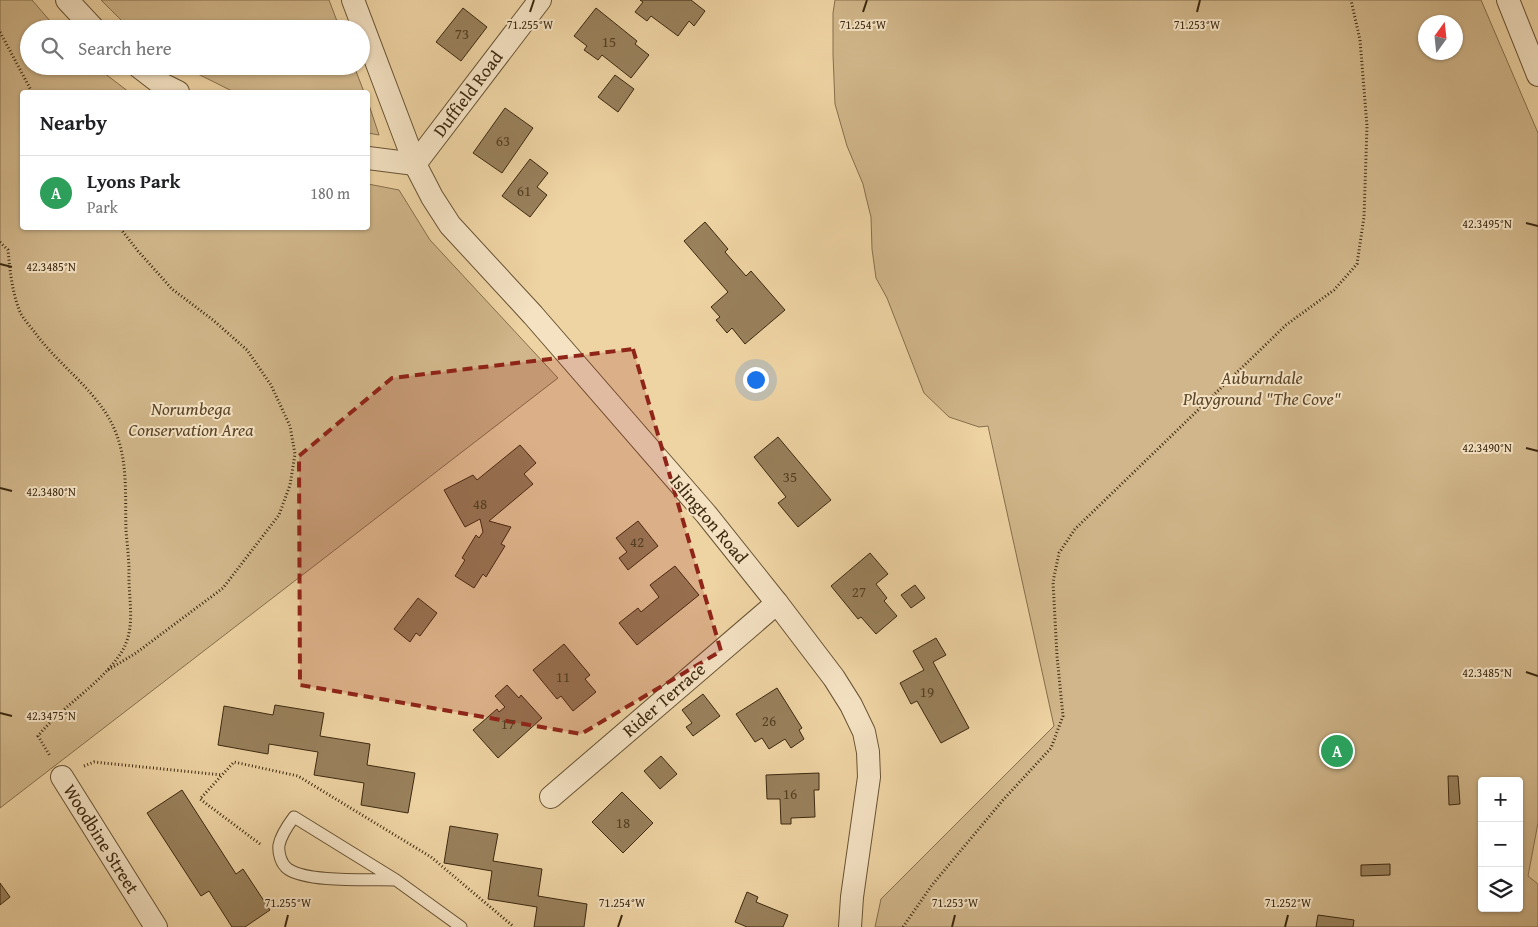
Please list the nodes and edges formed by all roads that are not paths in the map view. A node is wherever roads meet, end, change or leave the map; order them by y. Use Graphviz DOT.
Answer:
graph roads {
  1 [pos="67,0"];
  2 [pos="353,0"];
  3 [pos="540,0"];
  4 [pos="1508,0"];
  5 [pos="86,20"];
  6 [pos="361,20"];
  7 [pos="370,45"];
  8 [pos="150,75"];
  9 [pos="1538,75"];
  10 [pos="174,90"];
  11 [pos="370,158"];
  12 [pos="415,164"];
  13 [pos="777,604"];
  14 [pos="62,777"];
  15 [pos="552,797"];
  16 [pos="396,880"];
  17 [pos="156,927"];
  18 [pos="461,927"];
  19 [pos="850,927"];
  1 -- 5 [label="street"];
  2 -- 6 [label="street, Islington Road"];
  3 -- 12 [label="street, Duffield Road"];
  4 -- 9 [label="street"];
  7 -- 12 [label="street, Islington Road"];
  8 -- 10 [label="street"];
  11 -- 12 [label="street"];
  12 -- 13 [label="street, Islington Road"];
  13 -- 15 [label="street, Rider Terrace"];
  13 -- 19 [label="street, Islington Road"];
  14 -- 17 [label="street, Woodbine Street"];
  16 -- 16 [label="lane"];
  16 -- 18 [label="lane"];
}
